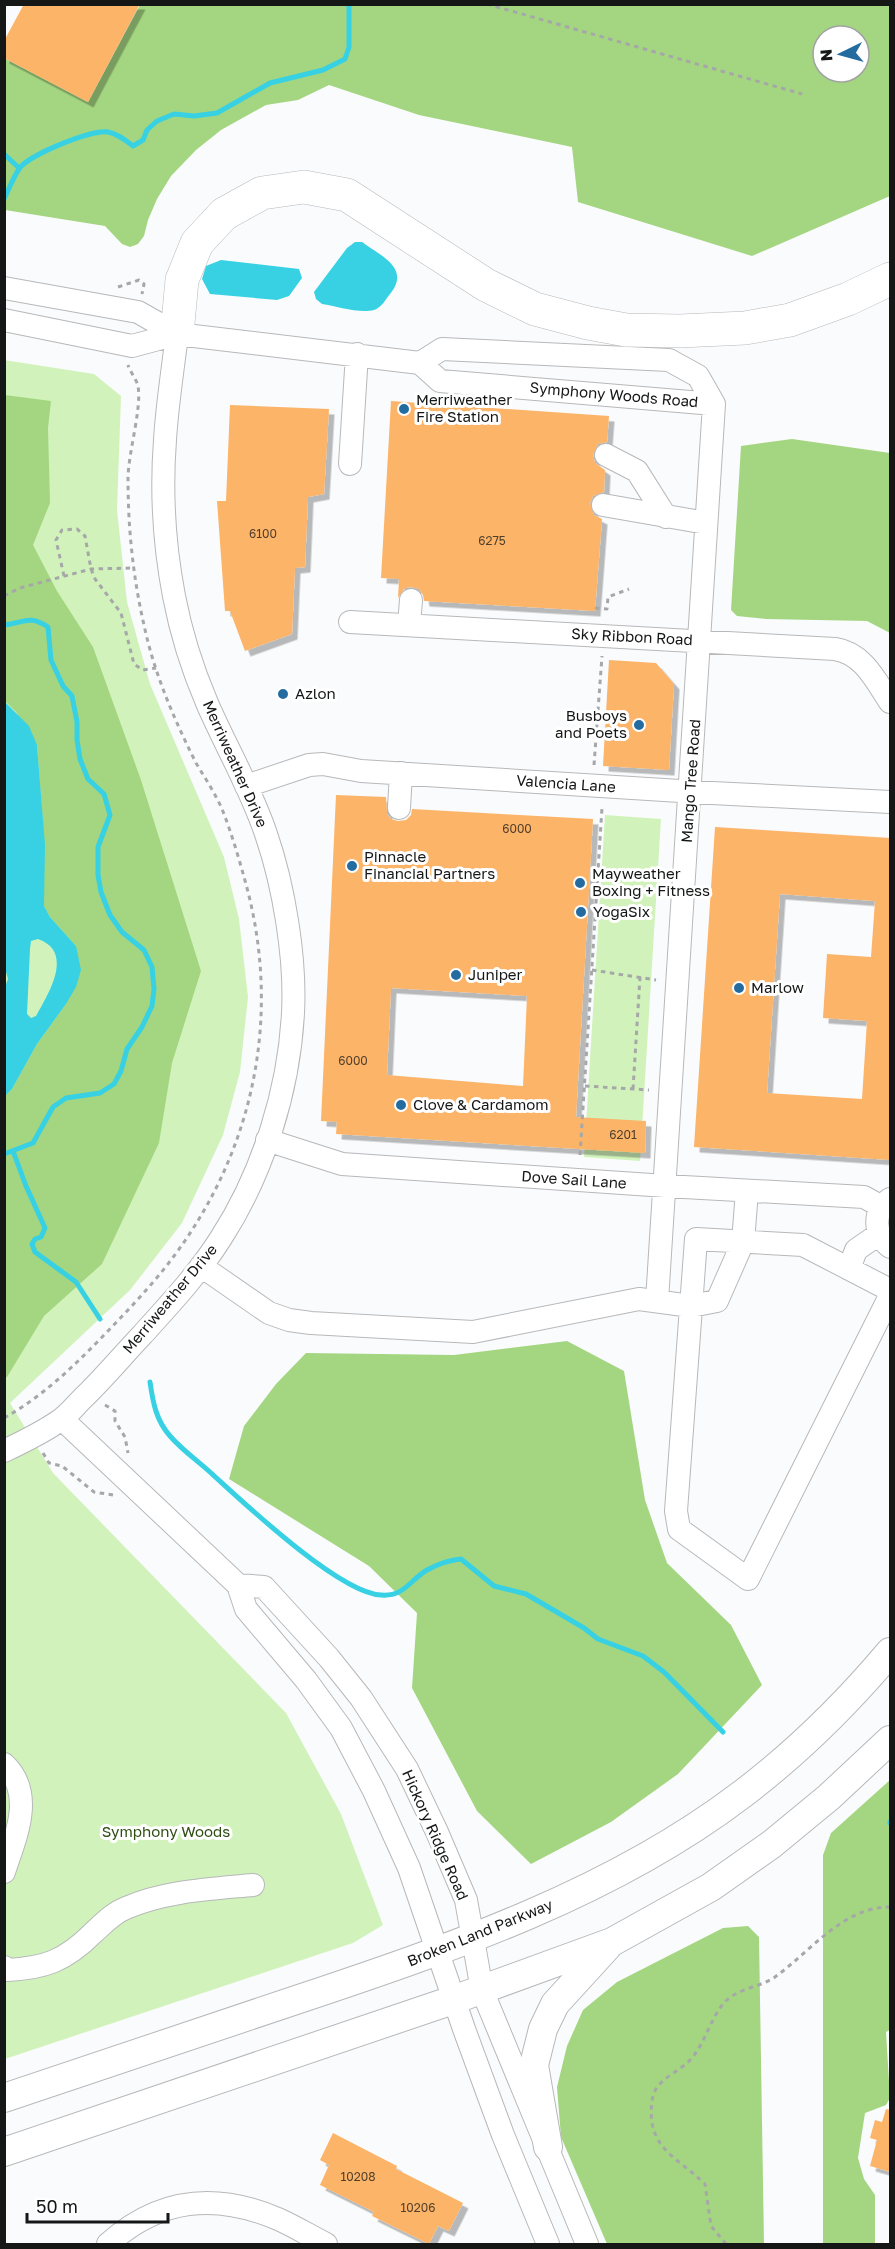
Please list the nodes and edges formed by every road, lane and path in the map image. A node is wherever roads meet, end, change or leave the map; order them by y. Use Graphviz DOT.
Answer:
graph roads {
  1 [pos="488,4"];
  2 [pos="802,94"];
  3 [pos="891,279"];
  4 [pos="4,288"];
  5 [pos="4,320"];
  6 [pos="177,334"];
  7 [pos="357,354"];
  8 [pos="420,363"];
  9 [pos="127,367"];
  10 [pos="714,404"];
  11 [pos="606,455"];
  12 [pos="350,464"];
  13 [pos="603,504"];
  14 [pos="666,517"];
  15 [pos="706,523"];
  16 [pos="133,568"];
  17 [pos="91,569"];
  18 [pos="64,576"];
  19 [pos="629,589"];
  20 [pos="4,596"];
  21 [pos="411,600"];
  22 [pos="595,608"];
  23 [pos="350,622"];
  24 [pos="409,625"];
  25 [pos="700,640"];
  26 [pos="602,656"];
  27 [pos="156,669"];
  28 [pos="891,702"];
  29 [pos="594,771"];
  30 [pos="401,773"];
  31 [pos="246,786"];
  32 [pos="689,792"];
  33 [pos="891,802"];
  34 [pos="399,808"];
  35 [pos="602,808"];
  36 [pos="592,970"];
  37 [pos="640,977"];
  38 [pos="656,980"];
  39 [pos="584,1086"];
  40 [pos="633,1089"];
  41 [pos="649,1090"];
  42 [pos="267,1140"];
  43 [pos="580,1155"];
  44 [pos="666,1186"];
  45 [pos="747,1191"];
  46 [pos="886,1203"];
  47 [pos="885,1241"];
  48 [pos="743,1242"];
  49 [pos="201,1266"];
  50 [pos="849,1269"];
  51 [pos="891,1290"];
  52 [pos="891,1296"];
  53 [pos="657,1301"];
  54 [pos="691,1306"];
  55 [pos="115,1411"];
  56 [pos="4,1418"];
  57 [pos="62,1419"];
  58 [pos="115,1421"];
  59 [pos="4,1450"];
  60 [pos="48,1463"];
  61 [pos="94,1492"];
  62 [pos="238,1585"];
  63 [pos="891,1652"];
  64 [pos="891,1740"];
  65 [pos="4,1764"];
  66 [pos="4,1872"];
  67 [pos="253,1885"];
  68 [pos="891,1907"];
  69 [pos="472,1937"];
  70 [pos="612,1942"];
  71 [pos="437,1951"];
  72 [pos="4,1967"];
  73 [pos="482,1990"];
  74 [pos="453,2000"];
  75 [pos="4,2098"];
  76 [pos="548,2147"];
  77 [pos="4,2152"];
  78 [pos="108,2244"];
  79 [pos="326,2244"];
  80 [pos="548,2244"];
  81 [pos="587,2244"];
  82 [pos="726,2244"];
  1 -- 2 [label="path"];
  3 -- 6 [label="highway"];
  4 -- 6 [label="street"];
  5 -- 6 [label="street"];
  6 -- 7 [label="street"];
  6 -- 31 [label="street, Merriweather Drive"];
  7 -- 8 [label="street"];
  7 -- 12 [label="street"];
  8 -- 10 [label="street, Symphony Woods Road"];
  8 -- 10 [label="street, Symphony Woods Road"];
  9 -- 16 [label="path"];
  10 -- 15 [label="street, Mango Tree Road"];
  11 -- 14 [label="street"];
  13 -- 14 [label="street"];
  14 -- 15 [label="street"];
  15 -- 25 [label="street, Mango Tree Road"];
  16 -- 17 [label="path"];
  16 -- 27 [label="path"];
  17 -- 18 [label="path"];
  17 -- 18 [label="path"];
  17 -- 27 [label="path"];
  18 -- 20 [label="path"];
  19 -- 22 [label="path"];
  21 -- 24 [label="street"];
  23 -- 24 [label="street, Sky Ribbon Road"];
  24 -- 25 [label="street, Sky Ribbon Road"];
  25 -- 28 [label="street, Sky Ribbon Road"];
  25 -- 32 [label="street, Mango Tree Road"];
  26 -- 29 [label="path"];
  27 -- 56 [label="path"];
  30 -- 31 [label="street, Valencia Lane"];
  30 -- 32 [label="street, Valencia Lane"];
  30 -- 34 [label="street"];
  31 -- 42 [label="street, Merriweather Drive"];
  32 -- 33 [label="street, Valencia Lane"];
  32 -- 44 [label="street, Mango Tree Road"];
  35 -- 36 [label="path"];
  36 -- 37 [label="path"];
  36 -- 39 [label="path"];
  37 -- 38 [label="path"];
  37 -- 40 [label="path"];
  39 -- 40 [label="path"];
  39 -- 43 [label="path"];
  40 -- 41 [label="path"];
  42 -- 44 [label="street, Dove Sail Lane"];
  42 -- 49 [label="street, Merriweather Drive"];
  44 -- 45 [label="street, Dove Sail Lane"];
  44 -- 53 [label="street, Mango Tree Road"];
  45 -- 46 [label="street, Dove Sail Lane"];
  45 -- 48 [label="street"];
  46 -- 47 [label="street, Dove Sail Lane"];
  47 -- 50 [label="street"];
  48 -- 50 [label="street"];
  48 -- 54 [label="street"];
  48 -- 54 [label="street"];
  49 -- 53 [label="street"];
  49 -- 57 [label="street, Merriweather Drive"];
  50 -- 51 [label="street"];
  52 -- 54 [label="street"];
  53 -- 54 [label="street"];
  55 -- 58 [label="path"];
  57 -- 59 [label="street, Merriweather Drive"];
  57 -- 62 [label="street"];
  60 -- 61 [label="path"];
  62 -- 69 [label="street, Hickory Ridge Road"];
  62 -- 71 [label="street"];
  63 -- 69 [label="main road, Broken Land Parkway"];
  64 -- 70 [label="main road"];
  65 -- 66 [label="street"];
  67 -- 72 [label="street"];
  68 -- 82 [label="path"];
  69 -- 71 [label="main road, Broken Land Parkway"];
  69 -- 73 [label="street, Hickory Ridge Road"];
  70 -- 73 [label="main road"];
  70 -- 76 [label="main road"];
  71 -- 74 [label="street"];
  71 -- 75 [label="main road, Broken Land Parkway"];
  73 -- 74 [label="main road"];
  73 -- 76 [label="street, Hickory Ridge Road"];
  74 -- 77 [label="main road"];
  74 -- 80 [label="street"];
  76 -- 81 [label="street, Hickory Ridge Road"];
  78 -- 79 [label="street"];
}
